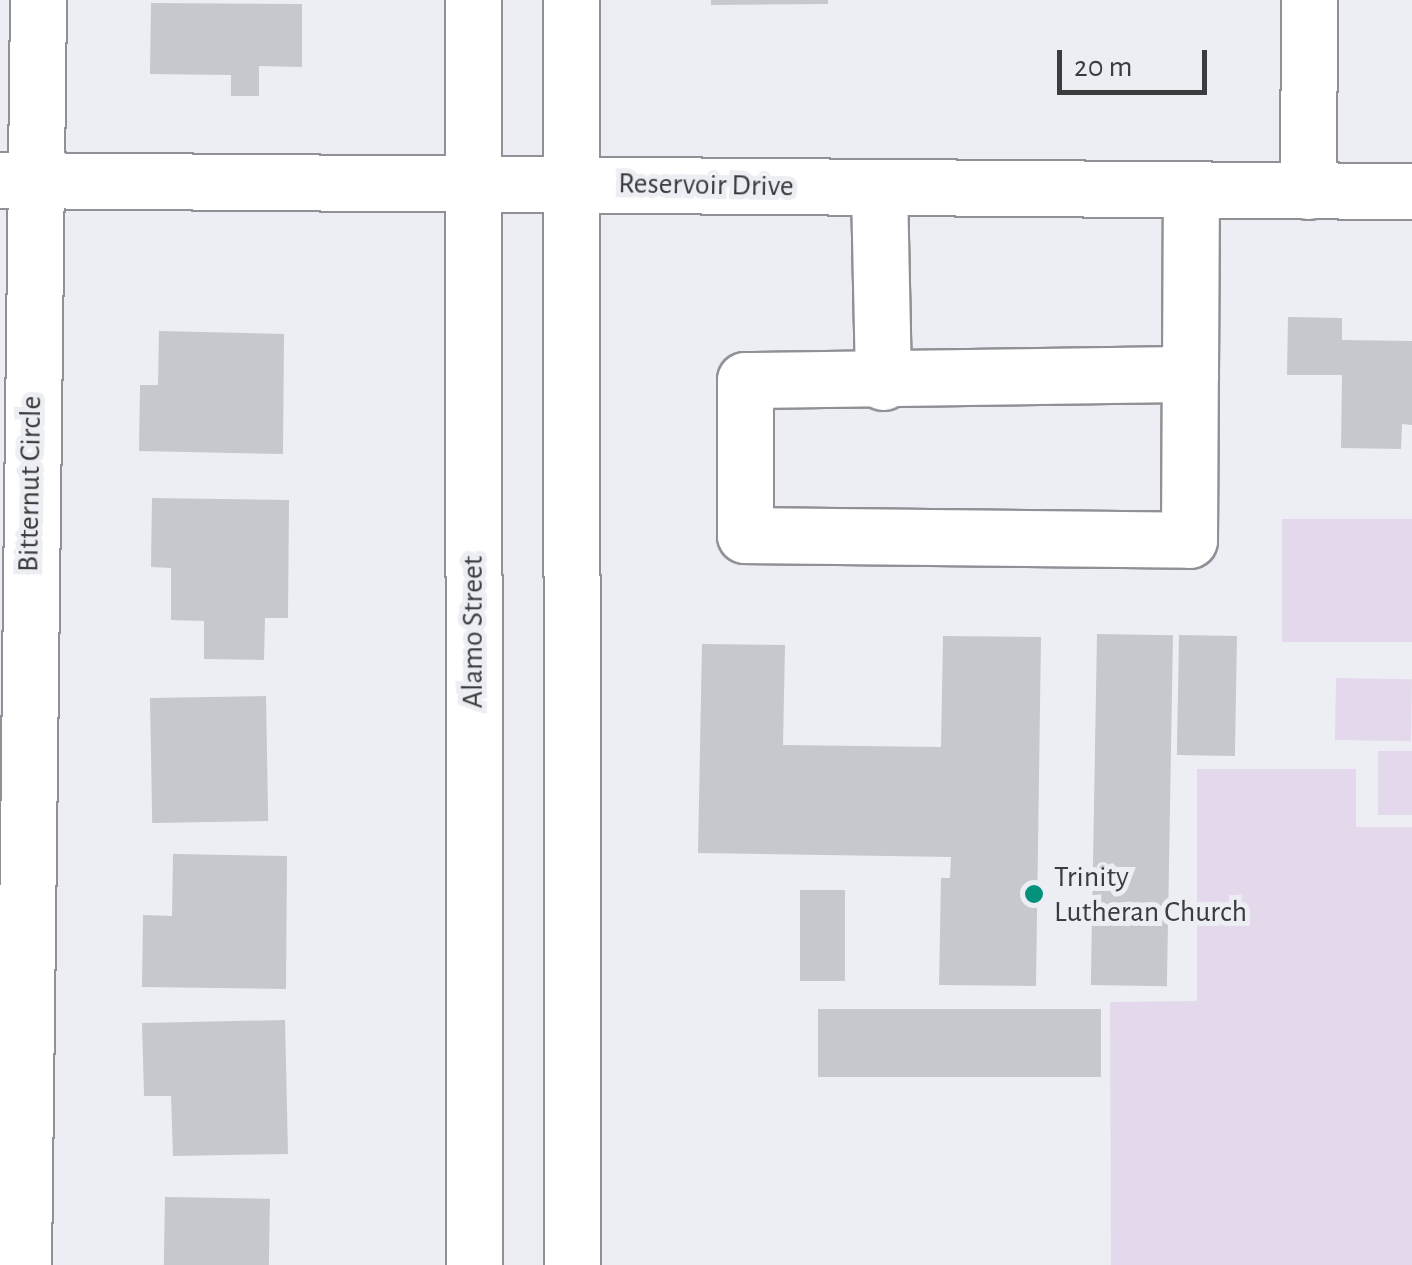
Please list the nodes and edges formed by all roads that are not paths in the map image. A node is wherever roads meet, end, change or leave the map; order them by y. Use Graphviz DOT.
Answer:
graph roads {
  1 [pos="38,0"];
  2 [pos="473,0"];
  3 [pos="571,0"];
  4 [pos="1309,0"];
  5 [pos="19,182"];
  6 [pos="473,184"];
  7 [pos="571,184"];
  8 [pos="880,188"];
  9 [pos="1308,191"];
  10 [pos="1412,191"];
  11 [pos="1191,192"];
  12 [pos="1190,374"];
  13 [pos="883,382"];
  14 [pos="12,727"];
  15 [pos="23,1265"];
  16 [pos="474,1265"];
  17 [pos="572,1265"];
  1 -- 5 [label="street, Bitternut Circle"];
  2 -- 6 [label="street, Alamo Street"];
  3 -- 7 [label="street"];
  4 -- 9 [label="street"];
  5 -- 6 [label="street, Reservoir Drive"];
  5 -- 14 [label="street, Bitternut Circle"];
  6 -- 7 [label="street, Reservoir Drive"];
  6 -- 16 [label="street, Alamo Street"];
  7 -- 8 [label="street, Reservoir Drive"];
  7 -- 17 [label="street"];
  8 -- 11 [label="street, Reservoir Drive"];
  8 -- 13 [label="street"];
  9 -- 10 [label="street, Reservoir Drive"];
  9 -- 11 [label="street, Reservoir Drive"];
  11 -- 12 [label="street"];
  12 -- 13 [label="street"];
  12 -- 13 [label="street"];
  14 -- 15 [label="street, Bitternut Circle"];
}
